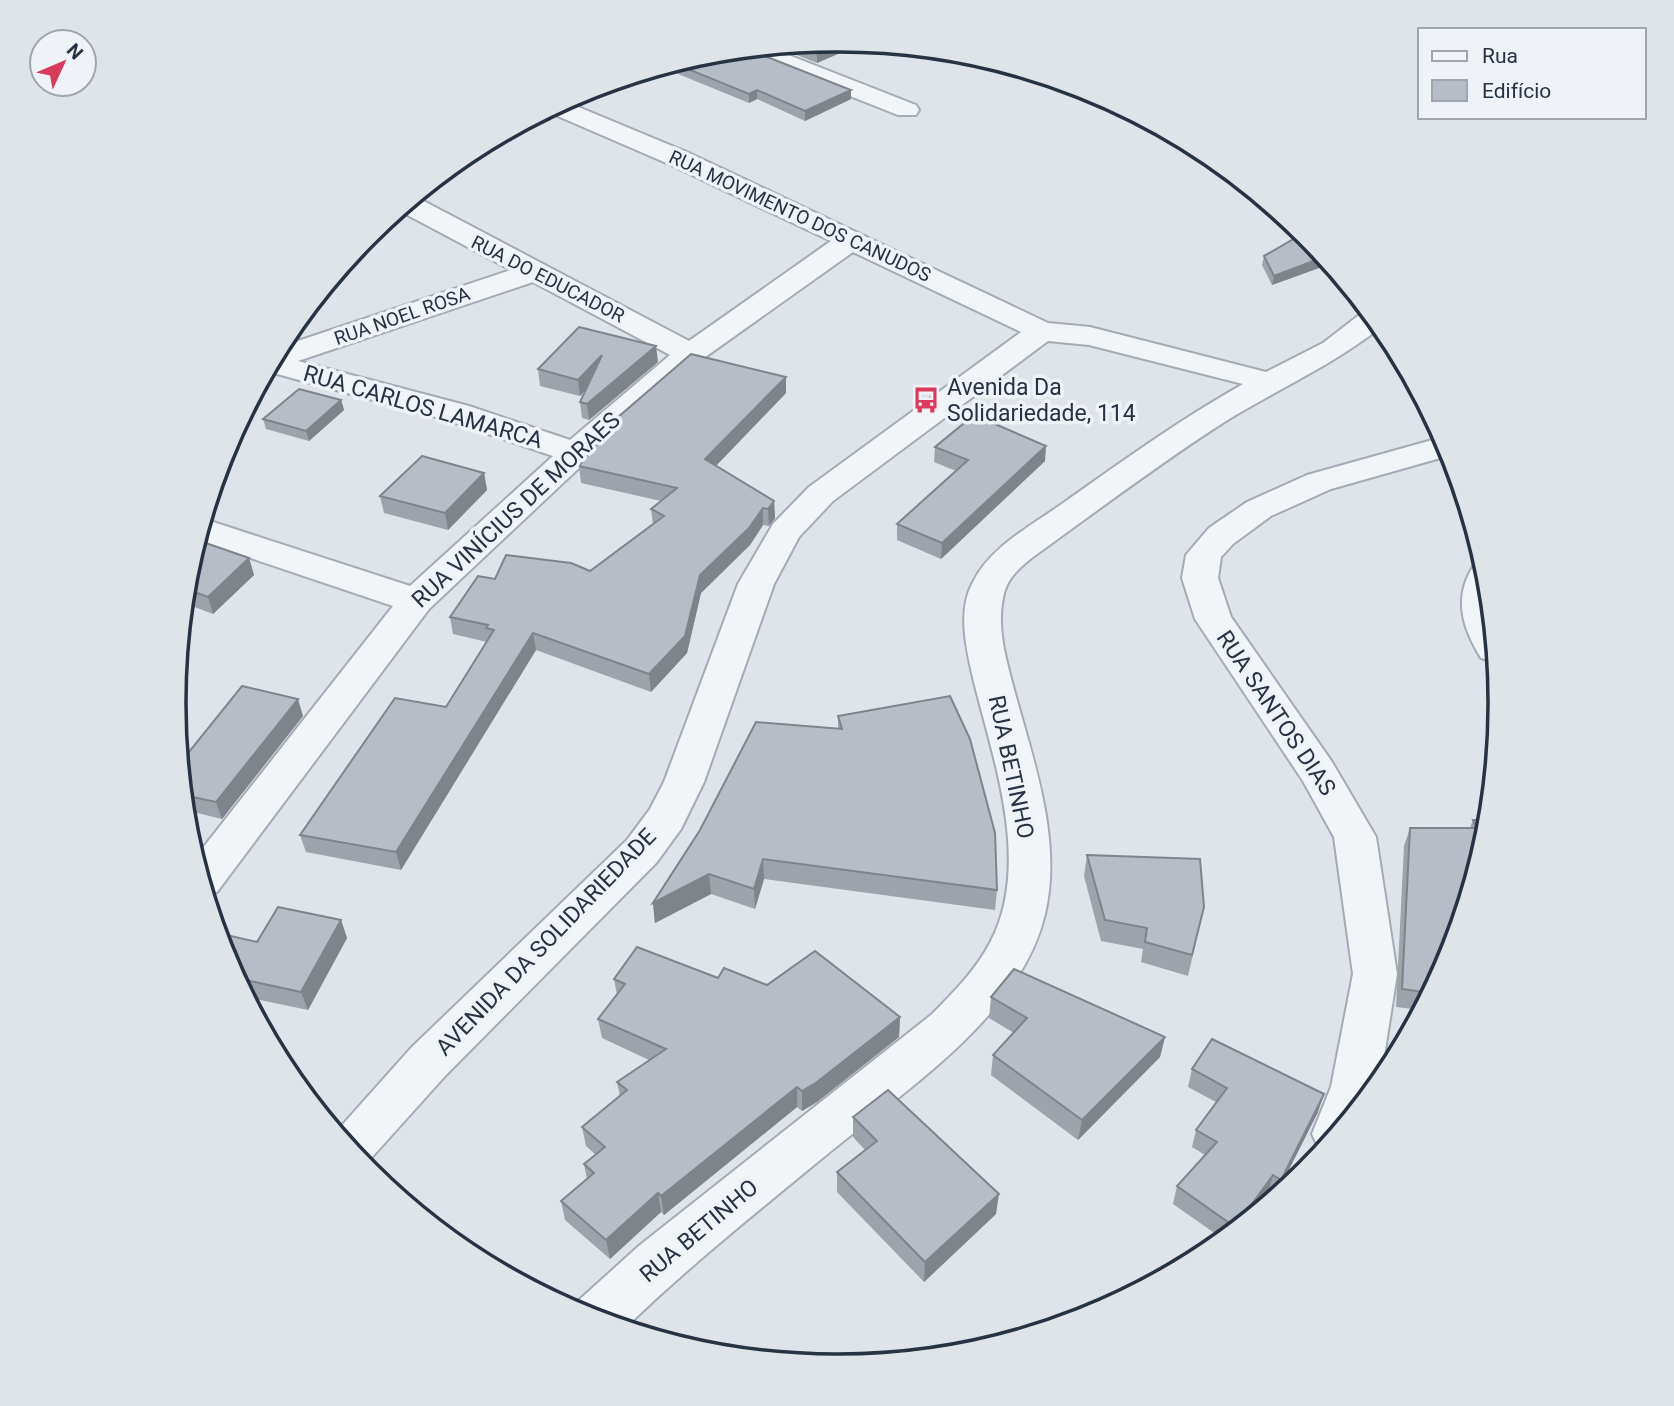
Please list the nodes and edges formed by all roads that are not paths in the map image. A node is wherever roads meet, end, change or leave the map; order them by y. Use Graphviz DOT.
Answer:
graph roads {
  1 [pos="770,56"];
  2 [pos="907,110"];
  3 [pos="568,111"];
  4 [pos="414,209"];
  5 [pos="850,241"];
  6 [pos="531,273"];
  7 [pos="1366,325"];
  8 [pos="1042,331"];
  9 [pos="690,354"];
  10 [pos="288,356"];
  11 [pos="283,364"];
  12 [pos="1270,382"];
  13 [pos="1436,449"];
  14 [pos="575,453"];
  15 [pos="210,532"];
  16 [pos="1477,590"];
  17 [pos="416,601"];
  18 [pos="1483,625"];
  19 [pos="209,871"];
  20 [pos="1349,1104"];
  21 [pos="357,1142"];
  22 [pos="607,1311"];
  1 -- 2 [label="street"];
  3 -- 5 [label="street, RUA MOVIMENTO DOS CANUDOS"];
  4 -- 6 [label="street, RUA DO EDUCADOR"];
  5 -- 8 [label="street, RUA MOVIMENTO DOS CANUDOS"];
  5 -- 9 [label="street, RUA VINÍCIUS DE MORAES"];
  6 -- 9 [label="street, RUA DO EDUCADOR"];
  6 -- 10 [label="street, RUA NOEL ROSA"];
  7 -- 12 [label="street"];
  8 -- 12 [label="street"];
  8 -- 21 [label="street, AVENIDA DA SOLIDARIEDADE"];
  9 -- 14 [label="street, RUA VINÍCIUS DE MORAES"];
  11 -- 14 [label="street, RUA CARLOS LAMARCA"];
  12 -- 22 [label="street, RUA BETINHO"];
  13 -- 20 [label="street, RUA SANTOS DIAS"];
  14 -- 17 [label="street, RUA VINÍCIUS DE MORAES"];
  15 -- 17 [label="street"];
  16 -- 18 [label="street"];
  17 -- 19 [label="street, RUA VINÍCIUS DE MORAES"];
}
